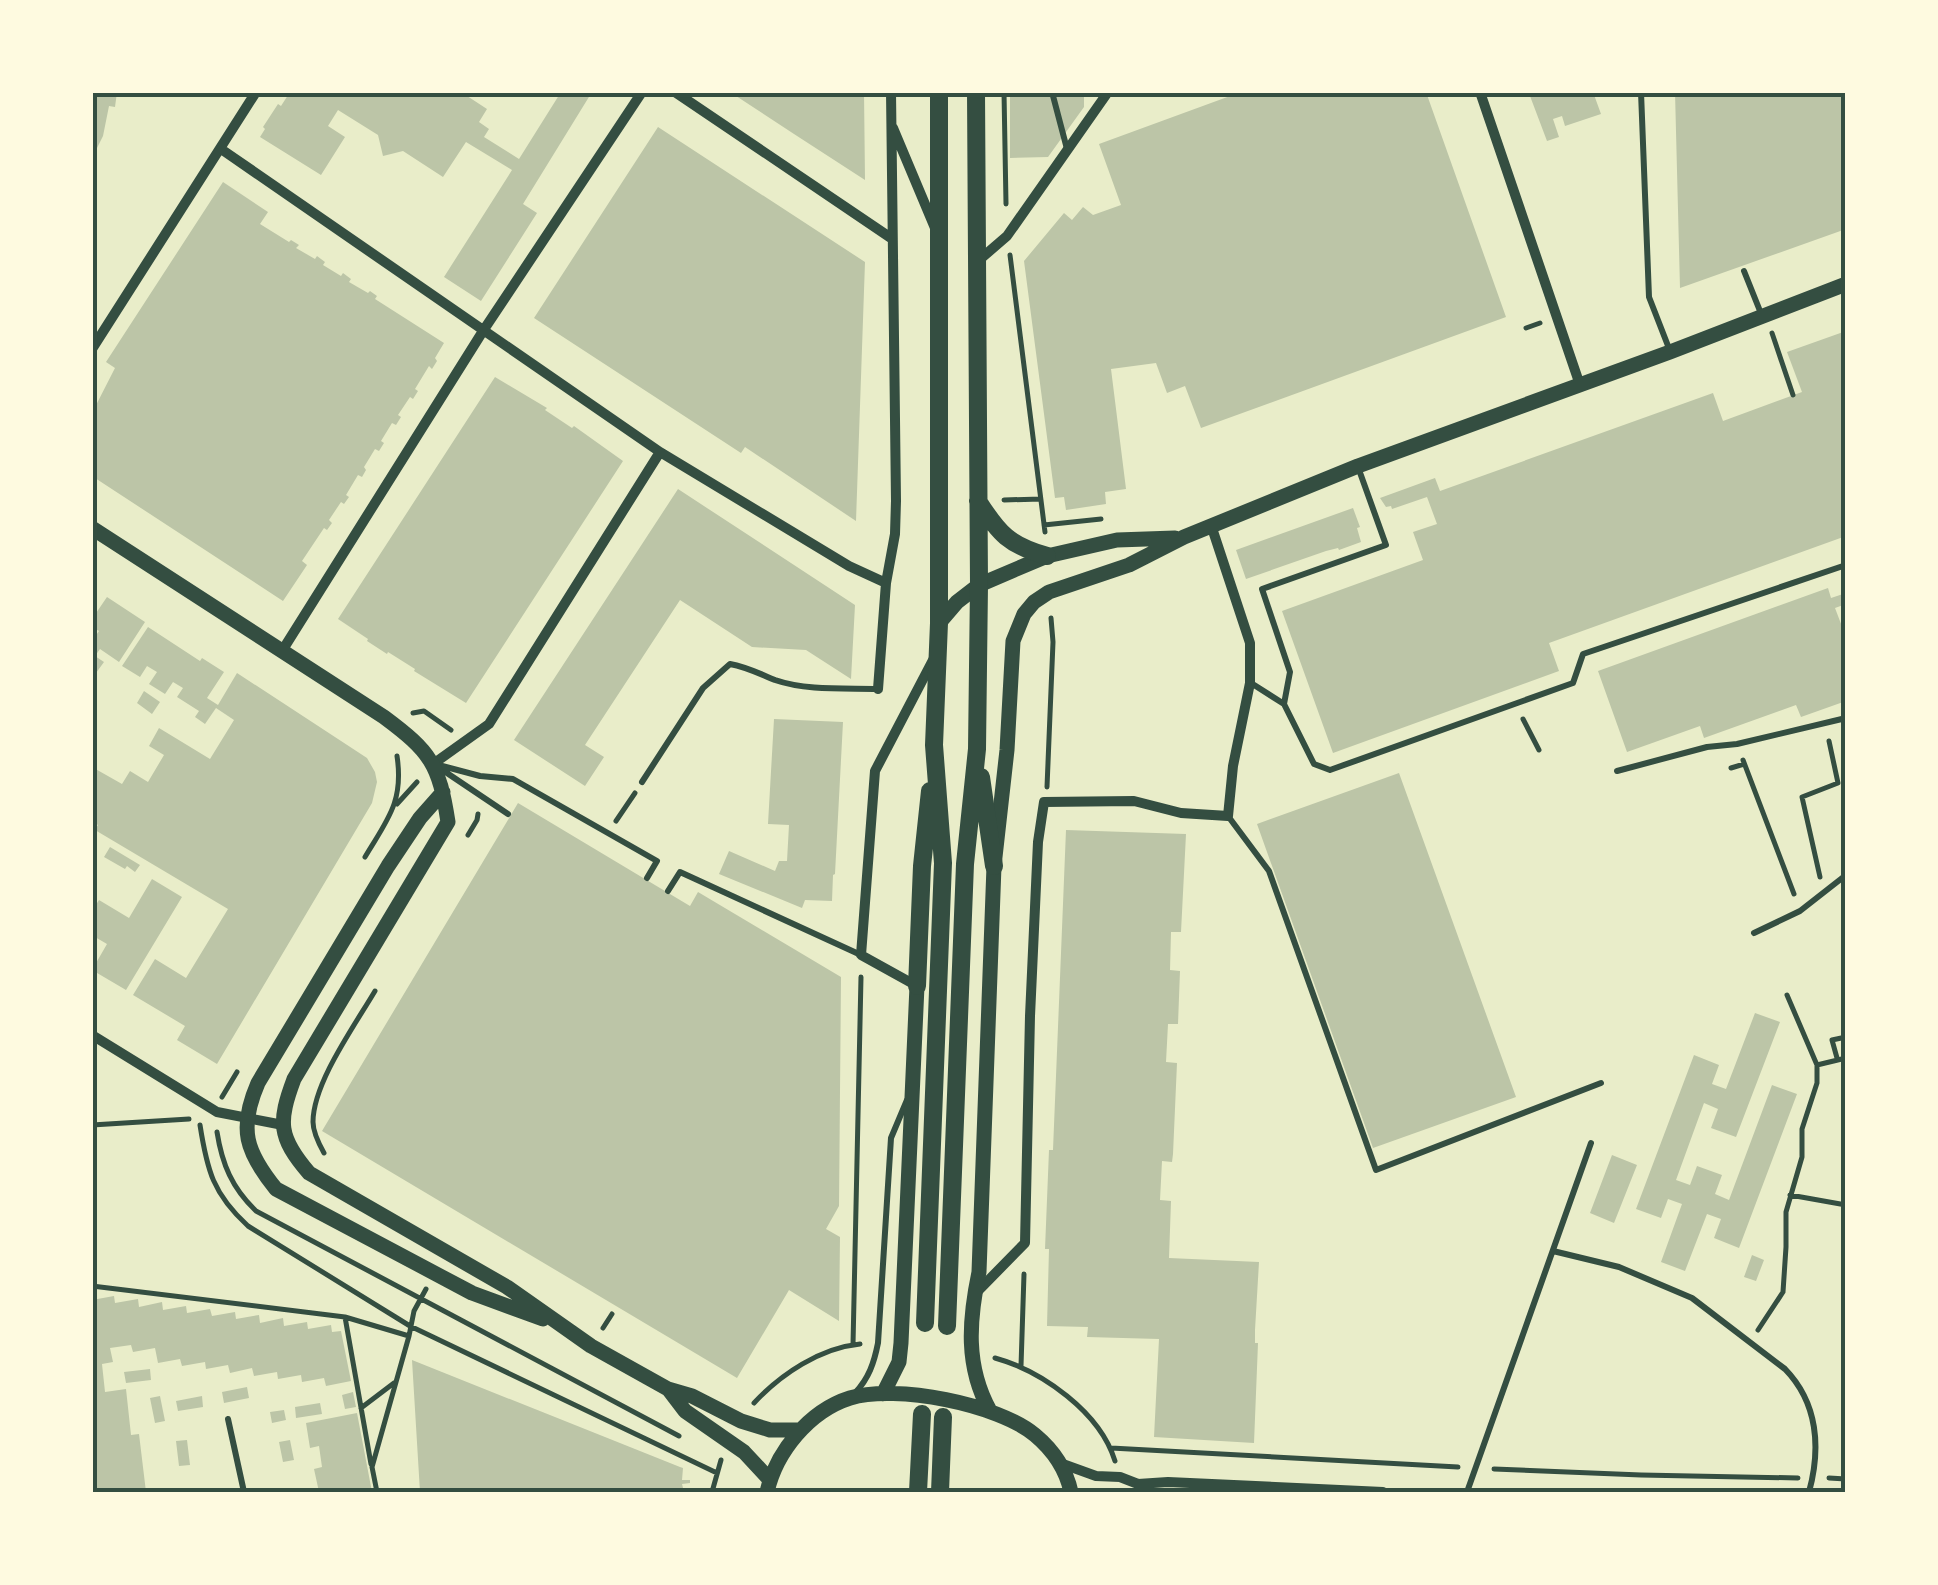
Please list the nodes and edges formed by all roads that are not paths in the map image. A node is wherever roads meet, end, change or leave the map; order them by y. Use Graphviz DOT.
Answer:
graph roads {
  1 [pos="256,92"];
  2 [pos="642,92"];
  3 [pos="675,92"];
  4 [pos="890,92"];
  5 [pos="939,92"];
  6 [pos="976,92"];
  7 [pos="1052,92"];
  8 [pos="1108,92"];
  9 [pos="1480,92"];
  10 [pos="1642,92"];
  11 [pos="890,123"];
  12 [pos="221,149"];
  13 [pos="1067,150"];
  14 [pos="891,238"];
  15 [pos="940,242"];
  16 [pos="978,260"];
  17 [pos="1744,270"];
  18 [pos="1846,284"];
  19 [pos="1764,316"];
  20 [pos="484,331"];
  21 [pos="92,349"];
  22 [pos="1670,352"];
  23 [pos="1580,385"];
  24 [pos="660,452"];
  25 [pos="1358,466"];
  26 [pos="978,500"];
  27 [pos="92,528"];
  28 [pos="1212,528"];
  29 [pos="1184,537"];
  30 [pos="1046,556"];
  31 [pos="1846,565"];
  32 [pos="886,583"];
  33 [pos="979,585"];
  34 [pos="938,623"];
  35 [pos="282,650"];
  36 [pos="938,650"];
  37 [pos="1250,682"];
  38 [pos="878,689"];
  39 [pos="1284,704"];
  40 [pos="1846,718"];
  41 [pos="934,745"];
  42 [pos="977,749"];
  43 [pos="434,764"];
  44 [pos="1617,771"];
  45 [pos="642,782"];
  46 [pos="443,792"];
  47 [pos="508,814"];
  48 [pos="1228,816"];
  49 [pos="994,866"];
  50 [pos="1846,875"];
  51 [pos="647,878"];
  52 [pos="668,892"];
  53 [pos="1754,932"];
  54 [pos="861,954"];
  55 [pos="917,986"];
  56 [pos="92,1035"];
  57 [pos="1601,1083"];
  58 [pos="912,1088"];
  59 [pos="246,1118"];
  60 [pos="284,1125"];
  61 [pos="1592,1143"];
  62 [pos="1553,1250"];
  63 [pos="974,1295"];
  64 [pos="556,1323"];
  65 [pos="925,1323"];
  66 [pos="947,1326"];
  67 [pos="668,1389"];
  68 [pos="883,1394"];
  69 [pos="851,1398"];
  70 [pos="990,1411"];
  71 [pos="922,1414"];
  72 [pos="943,1417"];
  73 [pos="228,1419"];
  74 [pos="798,1430"];
  75 [pos="1060,1462"];
  76 [pos="768,1486"];
  77 [pos="1134,1488"];
  78 [pos="244,1492"];
  79 [pos="918,1492"];
  80 [pos="940,1492"];
  81 [pos="1072,1492"];
  82 [pos="1384,1492"];
  83 [pos="1468,1492"];
  84 [pos="1809,1492"];
  1 -- 12 [label="street"];
  2 -- 20 [label="street"];
  3 -- 14 [label="street"];
  4 -- 11 [label="street"];
  5 -- 15 [label="main road"];
  6 -- 16 [label="main road"];
  7 -- 13 [label="lane"];
  8 -- 13 [label="street"];
  9 -- 23 [label="street"];
  10 -- 22 [label="lane"];
  11 -- 14 [label="street"];
  11 -- 15 [label="street"];
  12 -- 20 [label="street"];
  12 -- 21 [label="street"];
  13 -- 16 [label="street"];
  14 -- 32 [label="street"];
  15 -- 34 [label="main road"];
  16 -- 26 [label="main road"];
  17 -- 19 [label="lane"];
  18 -- 19 [label="street"];
  19 -- 22 [label="street"];
  20 -- 24 [label="street"];
  20 -- 35 [label="street"];
  22 -- 23 [label="street"];
  23 -- 25 [label="street"];
  24 -- 32 [label="street"];
  24 -- 43 [label="street"];
  25 -- 28 [label="street"];
  25 -- 39 [label="lane"];
  26 -- 30 [label="main road"];
  26 -- 33 [label="main road"];
  27 -- 35 [label="street"];
  28 -- 29 [label="street"];
  28 -- 37 [label="street"];
  29 -- 30 [label="street"];
  29 -- 49 [label="street"];
  30 -- 33 [label="street"];
  31 -- 39 [label="lane"];
  32 -- 38 [label="street"];
  33 -- 34 [label="street"];
  33 -- 42 [label="main road"];
  34 -- 36 [label="main road"];
  35 -- 43 [label="street"];
  36 -- 41 [label="main road"];
  36 -- 54 [label="street"];
  37 -- 39 [label="lane"];
  37 -- 48 [label="street"];
  38 -- 45 [label="lane"];
  40 -- 44 [label="lane"];
  41 -- 55 [label="main road"];
  41 -- 65 [label="main road"];
  42 -- 49 [label="main road"];
  42 -- 66 [label="main road"];
  43 -- 46 [label="street"];
  43 -- 47 [label="lane"];
  43 -- 51 [label="lane"];
  46 -- 59 [label="street"];
  46 -- 60 [label="street"];
  48 -- 57 [label="lane"];
  48 -- 63 [label="street"];
  49 -- 63 [label="street"];
  50 -- 53 [label="lane"];
  52 -- 54 [label="lane"];
  54 -- 55 [label="street"];
  55 -- 58 [label="street"];
  56 -- 59 [label="street"];
  58 -- 68 [label="street"];
  58 -- 69 [label="lane"];
  59 -- 60 [label="street"];
  59 -- 64 [label="street"];
  60 -- 64 [label="street"];
  61 -- 62 [label="lane"];
  62 -- 83 [label="lane"];
  62 -- 84 [label="lane"];
  63 -- 70 [label="street"];
  64 -- 67 [label="street"];
  67 -- 74 [label="street"];
  67 -- 76 [label="street"];
  68 -- 69 [label="street"];
  68 -- 70 [label="street"];
  69 -- 74 [label="street"];
  70 -- 75 [label="street"];
  71 -- 79 [label="main road"];
  72 -- 80 [label="main road"];
  73 -- 78 [label="lane"];
  74 -- 76 [label="street"];
  75 -- 77 [label="street"];
  75 -- 81 [label="street"];
  77 -- 82 [label="street"];
}
